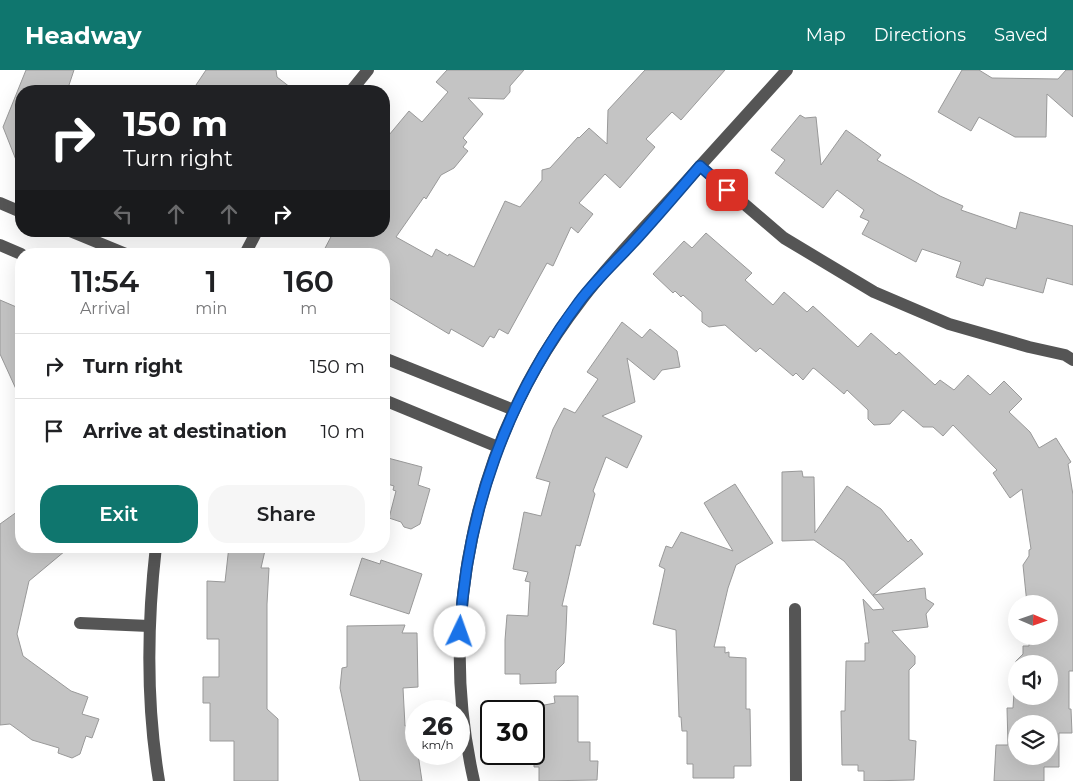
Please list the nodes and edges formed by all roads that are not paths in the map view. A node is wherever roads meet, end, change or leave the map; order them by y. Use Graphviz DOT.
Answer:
graph roads {
  1 [pos="368,70"];
  2 [pos="787,70"];
  3 [pos="356,85"];
  4 [pos="700,166"];
  5 [pos="0,204"];
  6 [pos="15,210"];
  7 [pos="85,237"];
  8 [pos="254,237"];
  9 [pos="0,246"];
  10 [pos="111,248"];
  11 [pos="247,248"];
  12 [pos="15,252"];
  13 [pos="390,360"];
  14 [pos="1073,360"];
  15 [pos="390,402"];
  16 [pos="514,410"];
  17 [pos="498,447"];
  18 [pos="155,553"];
  19 [pos="795,609"];
  20 [pos="80,623"];
  21 [pos="149,626"];
  22 [pos="158,781"];
  23 [pos="474,781"];
  24 [pos="796,781"];
  1 -- 3 [label="street"];
  2 -- 4 [label="street"];
  4 -- 14 [label="street"];
  4 -- 16 [label="street"];
  5 -- 6 [label="street"];
  7 -- 10 [label="street"];
  8 -- 11 [label="street"];
  9 -- 12 [label="street"];
  13 -- 16 [label="street"];
  15 -- 17 [label="street"];
  16 -- 17 [label="street"];
  17 -- 23 [label="street"];
  18 -- 21 [label="street"];
  19 -- 24 [label="street"];
  20 -- 21 [label="street"];
  21 -- 22 [label="street"];
}
